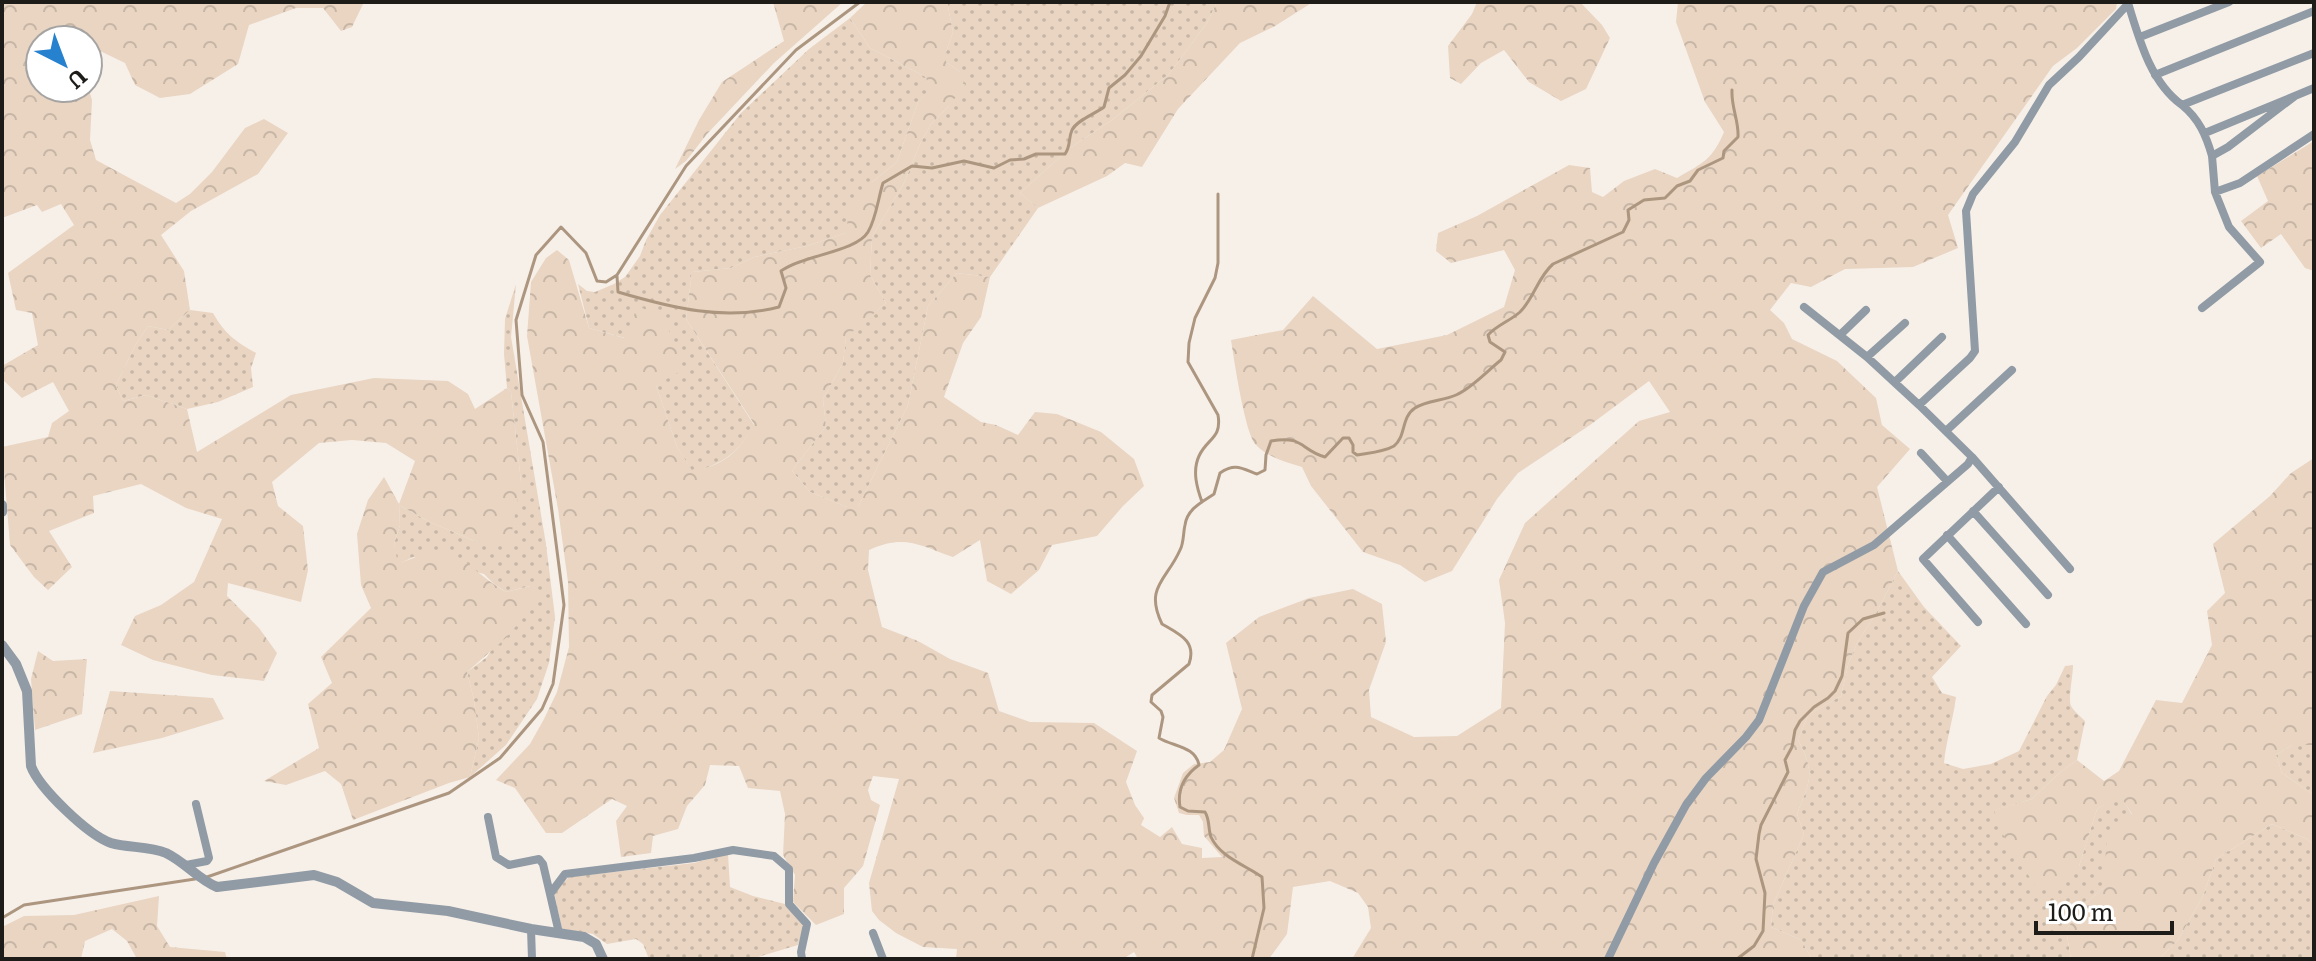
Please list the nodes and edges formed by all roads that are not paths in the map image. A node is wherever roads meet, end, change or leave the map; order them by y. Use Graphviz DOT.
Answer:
graph roads {
  1 [pos="2229,2"];
  2 [pos="2128,3"];
  3 [pos="2314,11"];
  4 [pos="2140,37"];
  5 [pos="2314,53"];
  6 [pos="2155,75"];
  7 [pos="2314,88"];
  8 [pos="2295,96"];
  9 [pos="2182,105"];
  10 [pos="2205,133"];
  11 [pos="2314,134"];
  12 [pos="2212,156"];
  13 [pos="2215,192"];
  14 [pos="1804,307"];
  15 [pos="2202,308"];
  16 [pos="1866,310"];
  17 [pos="1905,323"];
  18 [pos="1840,335"];
  19 [pos="1942,337"];
  20 [pos="1867,357"];
  21 [pos="2012,370"];
  22 [pos="1895,382"];
  23 [pos="1919,405"];
  24 [pos="1947,430"];
  25 [pos="1921,453"];
  26 [pos="1972,457"];
  27 [pos="1947,481"];
  28 [pos="1999,487"];
  29 [pos="2,505"];
  30 [pos="1973,511"];
  31 [pos="2,512"];
  32 [pos="1947,535"];
  33 [pos="2070,569"];
  34 [pos="2048,595"];
  35 [pos="1978,622"];
  36 [pos="2026,624"];
  37 [pos="2,645"];
  38 [pos="196,804"];
  39 [pos="488,817"];
  40 [pos="188,867"];
  41 [pos="550,894"];
  42 [pos="531,929"];
  43 [pos="559,933"];
  44 [pos="873,933"];
  45 [pos="532,959"];
  46 [pos="603,959"];
  47 [pos="802,959"];
  48 [pos="883,959"];
  49 [pos="1608,959"];
  1 -- 4 [label="street"];
  2 -- 4 [label="street"];
  2 -- 23 [label="street"];
  3 -- 6 [label="street"];
  4 -- 6 [label="street"];
  5 -- 9 [label="street"];
  6 -- 9 [label="street"];
  7 -- 8 [label="street"];
  8 -- 10 [label="street"];
  8 -- 12 [label="street"];
  9 -- 10 [label="street"];
  10 -- 12 [label="street"];
  11 -- 13 [label="street"];
  12 -- 13 [label="street"];
  13 -- 15 [label="street"];
  14 -- 18 [label="street"];
  16 -- 18 [label="street"];
  17 -- 20 [label="street"];
  18 -- 20 [label="street"];
  19 -- 22 [label="street"];
  20 -- 22 [label="street"];
  21 -- 24 [label="street"];
  22 -- 23 [label="street"];
  23 -- 24 [label="street"];
  24 -- 26 [label="street"];
  25 -- 27 [label="street"];
  26 -- 27 [label="street"];
  26 -- 28 [label="street"];
  27 -- 49 [label="street"];
  28 -- 30 [label="street"];
  28 -- 33 [label="street"];
  29 -- 31 [label="street"];
  30 -- 32 [label="street"];
  30 -- 34 [label="street"];
  32 -- 35 [label="street"];
  32 -- 36 [label="street"];
  37 -- 40 [label="street"];
  38 -- 40 [label="street"];
  39 -- 41 [label="street"];
  40 -- 42 [label="street"];
  41 -- 43 [label="street"];
  41 -- 47 [label="street"];
  42 -- 43 [label="street"];
  42 -- 45 [label="street"];
  43 -- 46 [label="street"];
  44 -- 48 [label="street"];
}
